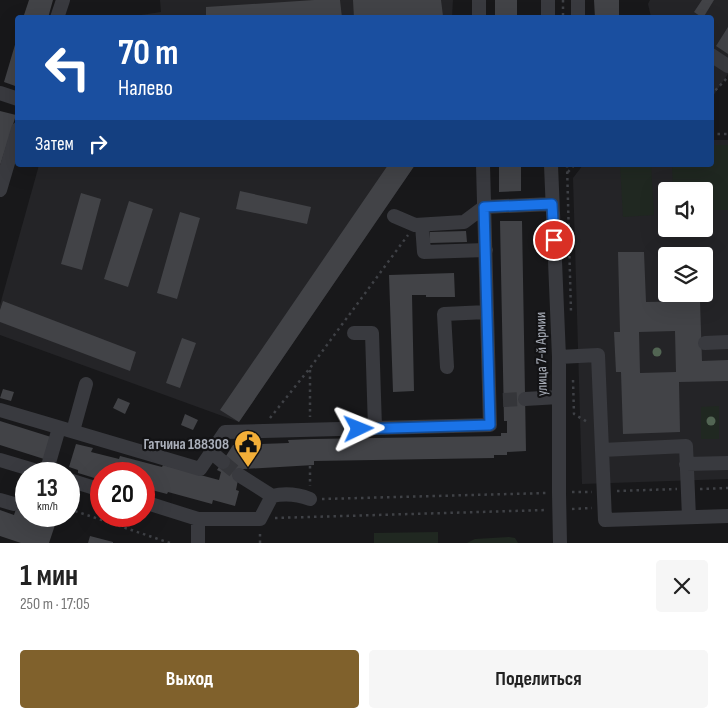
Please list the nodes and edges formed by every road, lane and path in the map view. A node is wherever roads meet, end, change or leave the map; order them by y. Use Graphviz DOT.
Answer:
graph roads {
  1 [pos="63,0"];
  2 [pos="479,0"];
  3 [pos="548,0"];
  4 [pos="563,0"];
  5 [pos="578,0"];
  6 [pos="58,15"];
  7 [pos="479,15"];
  8 [pos="548,15"];
  9 [pos="563,15"];
  10 [pos="578,15"];
  11 [pos="714,57"];
  12 [pos="728,66"];
  13 [pos="728,77"];
  14 [pos="714,92"];
  15 [pos="0,93"];
  16 [pos="15,98"];
  17 [pos="714,134"];
  18 [pos="728,134"];
  19 [pos="15,139"];
  20 [pos="483,167"];
  21 [pos="551,167"];
  22 [pos="567,167"];
  23 [pos="572,167"];
  24 [pos="568,172"];
  25 [pos="0,190"];
  26 [pos="552,204"];
  27 [pos="484,207"];
  28 [pos="394,216"];
  29 [pos="419,225"];
  30 [pos="486,250"];
  31 [pos="487,312"];
  32 [pos="572,317"];
  33 [pos="354,334"];
  34 [pos="728,342"];
  35 [pos="705,343"];
  36 [pos="566,356"];
  37 [pos="447,367"];
  38 [pos="310,368"];
  39 [pos="86,384"];
  40 [pos="559,397"];
  41 [pos="525,399"];
  42 [pos="0,410"];
  43 [pos="574,414"];
  44 [pos="375,428"];
  45 [pos="66,429"];
  46 [pos="310,430"];
  47 [pos="260,431"];
  48 [pos="602,450"];
  49 [pos="211,452"];
  50 [pos="1,462"];
  51 [pos="51,462"];
  52 [pos="223,462"];
  53 [pos="728,463"];
  54 [pos="686,464"];
  55 [pos="15,466"];
  56 [pos="310,466"];
  57 [pos="239,474"];
  58 [pos="728,488"];
  59 [pos="688,489"];
  60 [pos="604,492"];
  61 [pos="559,493"];
  62 [pos="272,496"];
  63 [pos="310,499"];
  64 [pos="0,500"];
  65 [pos="14,504"];
  66 [pos="155,505"];
  67 [pos="604,508"];
  68 [pos="559,509"];
  69 [pos="80,513"];
  70 [pos="728,516"];
  71 [pos="689,517"];
  72 [pos="260,518"];
  73 [pos="198,519"];
  74 [pos="170,543"];
  75 [pos="198,543"];
  76 [pos="560,543"];
  1 -- 6 [label="street"];
  2 -- 7 [label="street"];
  3 -- 8 [label="street"];
  4 -- 9 [label="path"];
  5 -- 10 [label="street"];
  11 -- 12 [label="street"];
  13 -- 14 [label="path"];
  15 -- 16 [label="street"];
  17 -- 18 [label="path"];
  19 -- 25 [label="street"];
  20 -- 27 [label="street"];
  21 -- 26 [label="street, улица 7-й Армии"];
  22 -- 24 [label="path"];
  23 -- 24 [label="path"];
  24 -- 32 [label="path"];
  26 -- 27 [label="street"];
  26 -- 36 [label="street, улица 7-й Армии"];
  27 -- 29 [label="street"];
  27 -- 30 [label="street"];
  28 -- 29 [label="street"];
  29 -- 30 [label="street"];
  29 -- 38 [label="path"];
  30 -- 31 [label="street"];
  31 -- 37 [label="street"];
  31 -- 44 [label="street"];
  33 -- 44 [label="street"];
  34 -- 35 [label="street"];
  36 -- 40 [label="street, улица 7-й Армии"];
  36 -- 43 [label="path"];
  36 -- 48 [label="street"];
  38 -- 46 [label="path"];
  38 -- 47 [label="path"];
  39 -- 45 [label="street"];
  40 -- 41 [label="street"];
  40 -- 61 [label="street, улица 7-й Армии"];
  42 -- 45 [label="street"];
  44 -- 46 [label="street"];
  45 -- 49 [label="street"];
  45 -- 51 [label="street"];
  46 -- 47 [label="street"];
  47 -- 49 [label="street"];
  48 -- 54 [label="street"];
  48 -- 60 [label="street"];
  49 -- 52 [label="street"];
  50 -- 55 [label="street"];
  53 -- 54 [label="street"];
  54 -- 59 [label="street"];
  56 -- 63 [label="path"];
  57 -- 62 [label="street"];
  58 -- 59 [label="path"];
  59 -- 60 [label="path"];
  59 -- 71 [label="street"];
  60 -- 61 [label="path"];
  60 -- 67 [label="street"];
  61 -- 63 [label="path"];
  61 -- 68 [label="street, улица 7-й Армии"];
  62 -- 63 [label="street"];
  62 -- 72 [label="street"];
  64 -- 65 [label="street"];
  66 -- 73 [label="street"];
  67 -- 68 [label="path"];
  67 -- 71 [label="street"];
  68 -- 72 [label="path"];
  68 -- 76 [label="street, улица 7-й Армии"];
  69 -- 74 [label="path"];
  70 -- 71 [label="street"];
  72 -- 73 [label="street"];
  73 -- 75 [label="street"];
}
